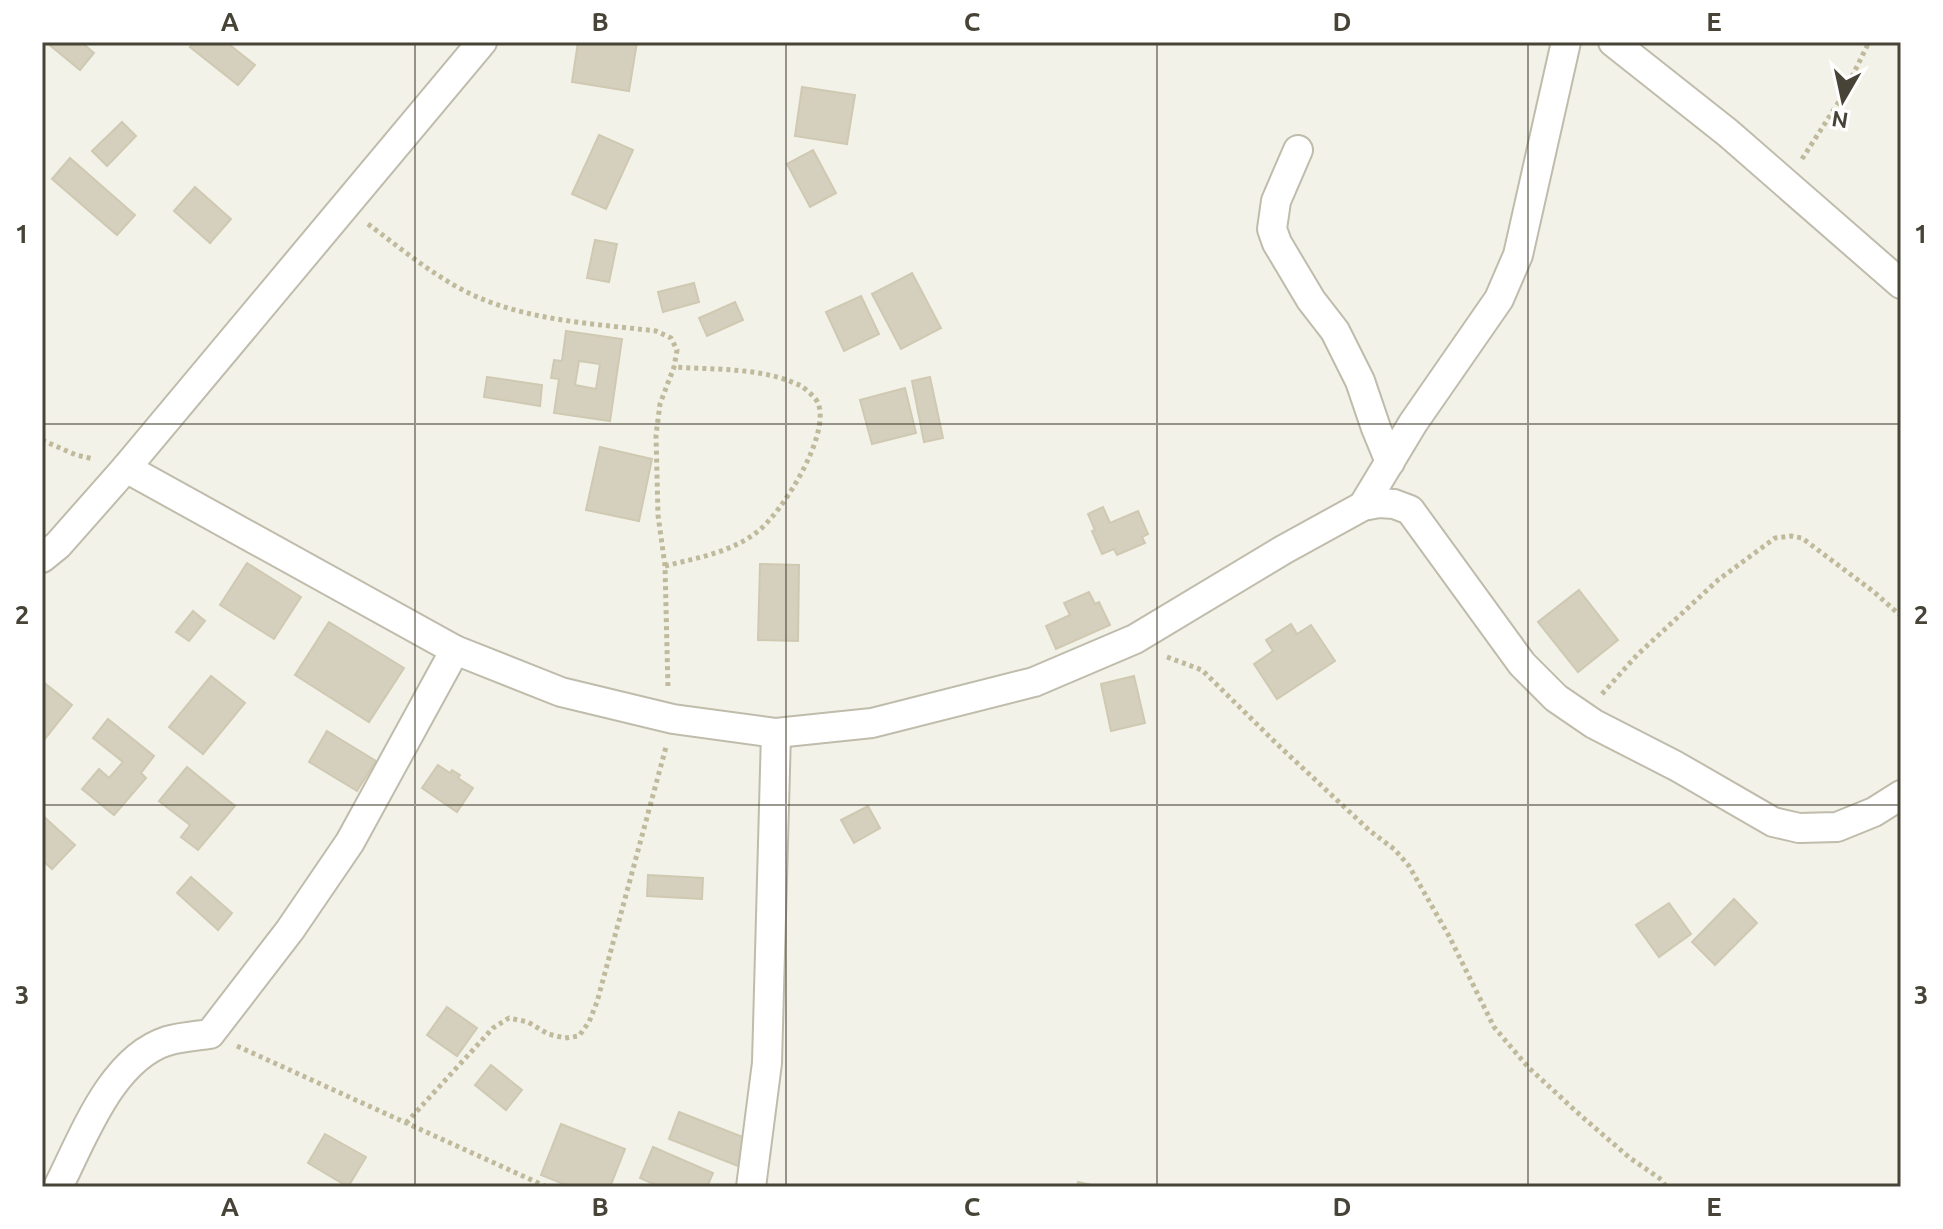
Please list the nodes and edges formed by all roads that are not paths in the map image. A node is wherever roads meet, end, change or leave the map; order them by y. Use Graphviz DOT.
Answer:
graph roads {
  1 [pos="482,42"];
  2 [pos="1566,42"];
  3 [pos="1613,42"];
  4 [pos="1298,150"];
  5 [pos="1901,284"];
  6 [pos="1390,462"];
  7 [pos="126,468"];
  8 [pos="1363,506"];
  9 [pos="42,558"];
  10 [pos="455,650"];
  11 [pos="776,733"];
  12 [pos="1901,795"];
  13 [pos="58,1187"];
  14 [pos="751,1187"];
  1 -- 7 [label="street"];
  2 -- 6 [label="street"];
  3 -- 5 [label="street"];
  4 -- 6 [label="street"];
  6 -- 8 [label="street"];
  7 -- 9 [label="street"];
  7 -- 10 [label="street"];
  8 -- 11 [label="street"];
  8 -- 12 [label="street"];
  10 -- 11 [label="street"];
  10 -- 13 [label="street"];
  11 -- 14 [label="street"];
}
